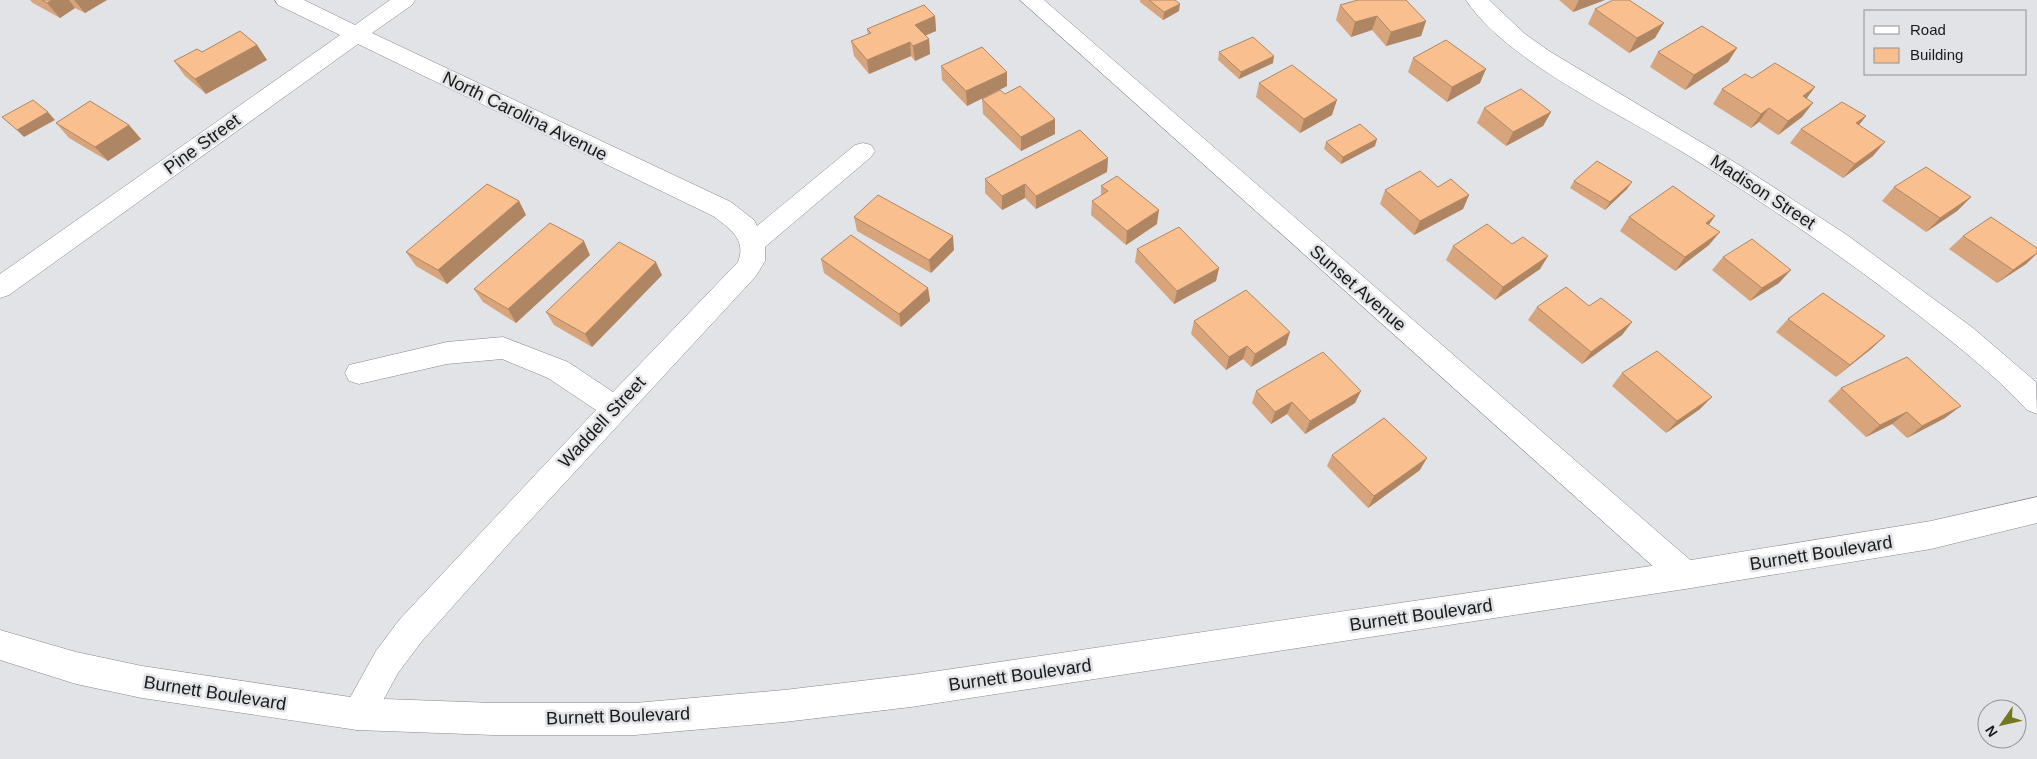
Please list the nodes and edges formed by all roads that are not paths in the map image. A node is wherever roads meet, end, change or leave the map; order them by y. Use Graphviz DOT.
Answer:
graph roads {
  1 [pos="286,0"];
  2 [pos="404,0"];
  3 [pos="1031,0"];
  4 [pos="1477,0"];
  5 [pos="356,33"];
  6 [pos="863,151"];
  7 [pos="753,243"];
  8 [pos="0,288"];
  9 [pos="359,372"];
  10 [pos="2037,402"];
  11 [pos="615,408"];
  12 [pos="2037,510"];
  13 [pos="1685,575"];
  14 [pos="0,645"];
  15 [pos="358,714"];
  1 -- 5 [label="street, North Carolina Avenue"];
  2 -- 5 [label="street, Pine Street"];
  3 -- 13 [label="street, Sunset Avenue"];
  4 -- 10 [label="street, Madison Street"];
  5 -- 7 [label="street, North Carolina Avenue"];
  5 -- 8 [label="street, Pine Street"];
  6 -- 7 [label="street"];
  7 -- 11 [label="street, Waddell Street"];
  9 -- 11 [label="street"];
  11 -- 15 [label="street, Waddell Street"];
  12 -- 13 [label="street, Burnett Boulevard"];
  13 -- 15 [label="street, Burnett Boulevard"];
  14 -- 15 [label="street, Burnett Boulevard"];
}
